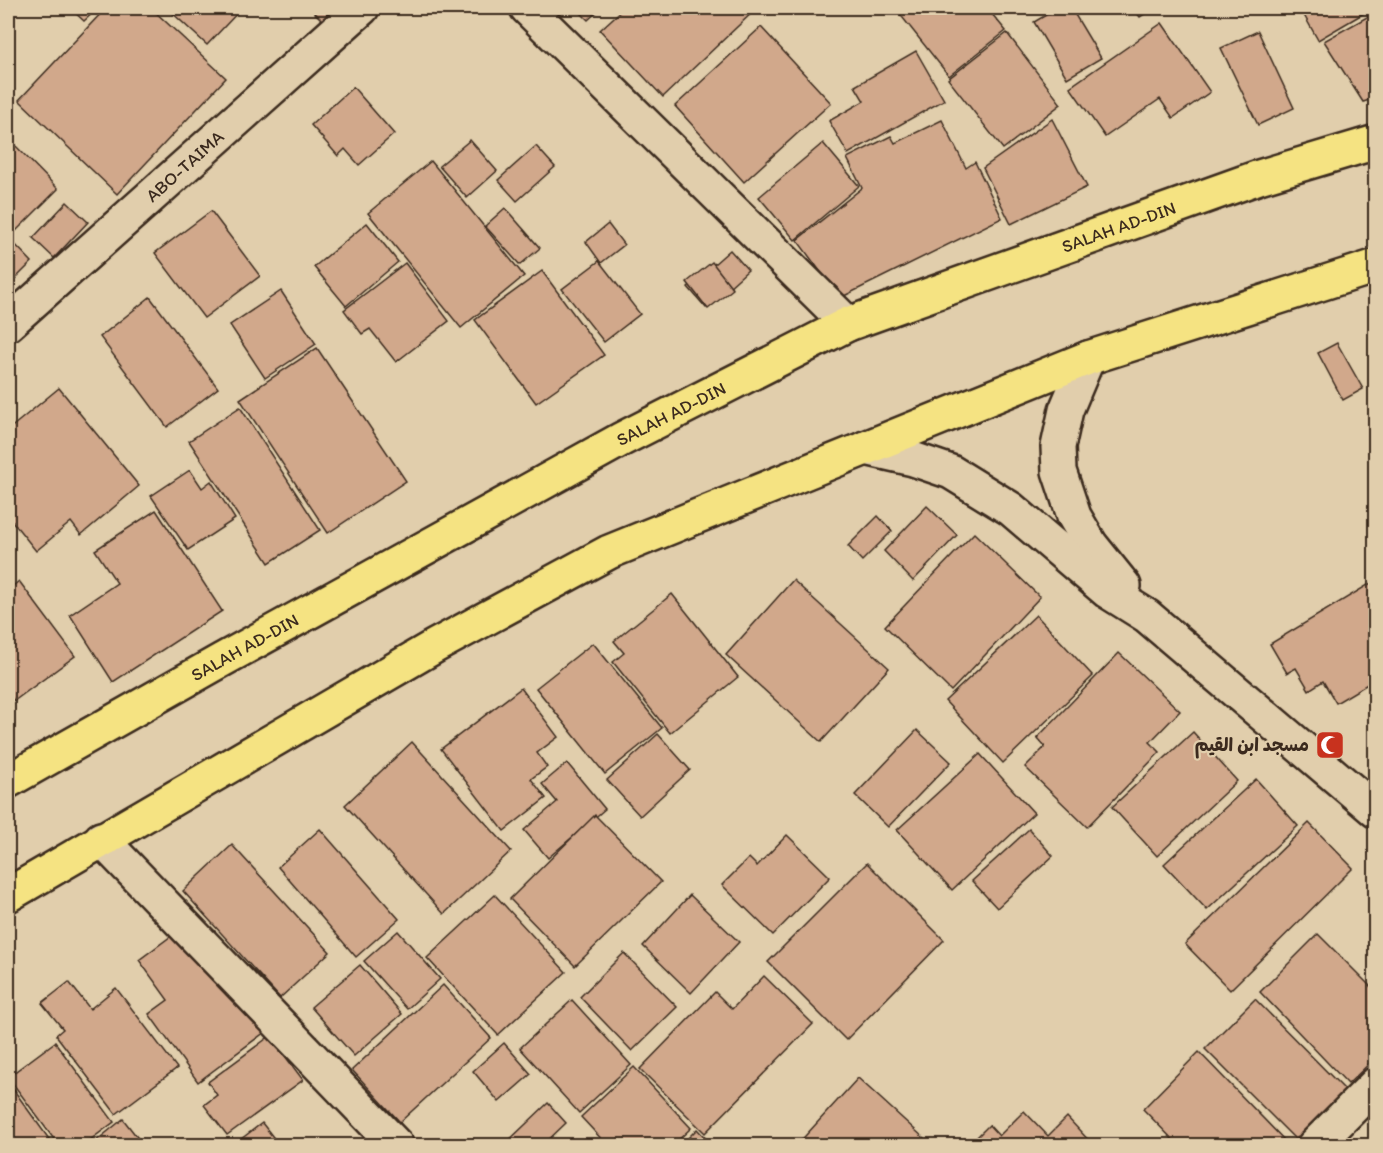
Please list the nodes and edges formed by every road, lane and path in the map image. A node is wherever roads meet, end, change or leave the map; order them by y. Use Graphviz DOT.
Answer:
graph roads {
  1 [pos="362,8"];
  2 [pos="527,8"];
  3 [pos="1376,142"];
  4 [pos="1376,266"];
  5 [pos="8,324"];
  6 [pos="848,324"];
  7 [pos="1088,358"];
  8 [pos="865,447"];
  9 [pos="1147,616"];
  10 [pos="8,781"];
  11 [pos="1376,811"];
  12 [pos="100,839"];
  13 [pos="8,895"];
  14 [pos="1376,1084"];
  15 [pos="397,1146"];
  16 [pos="1314,1146"];
  1 -- 5 [label="street, ABO-TAIMA"];
  2 -- 6 [label="street"];
  3 -- 6 [label="highway, SALAH AD-DIN"];
  4 -- 7 [label="highway"];
  6 -- 10 [label="highway, SALAH AD-DIN"];
  7 -- 8 [label="highway"];
  7 -- 9 [label="street"];
  8 -- 9 [label="street"];
  8 -- 12 [label="highway"];
  9 -- 11 [label="street"];
  12 -- 13 [label="highway"];
  12 -- 15 [label="street"];
  14 -- 16 [label="street"];
}
